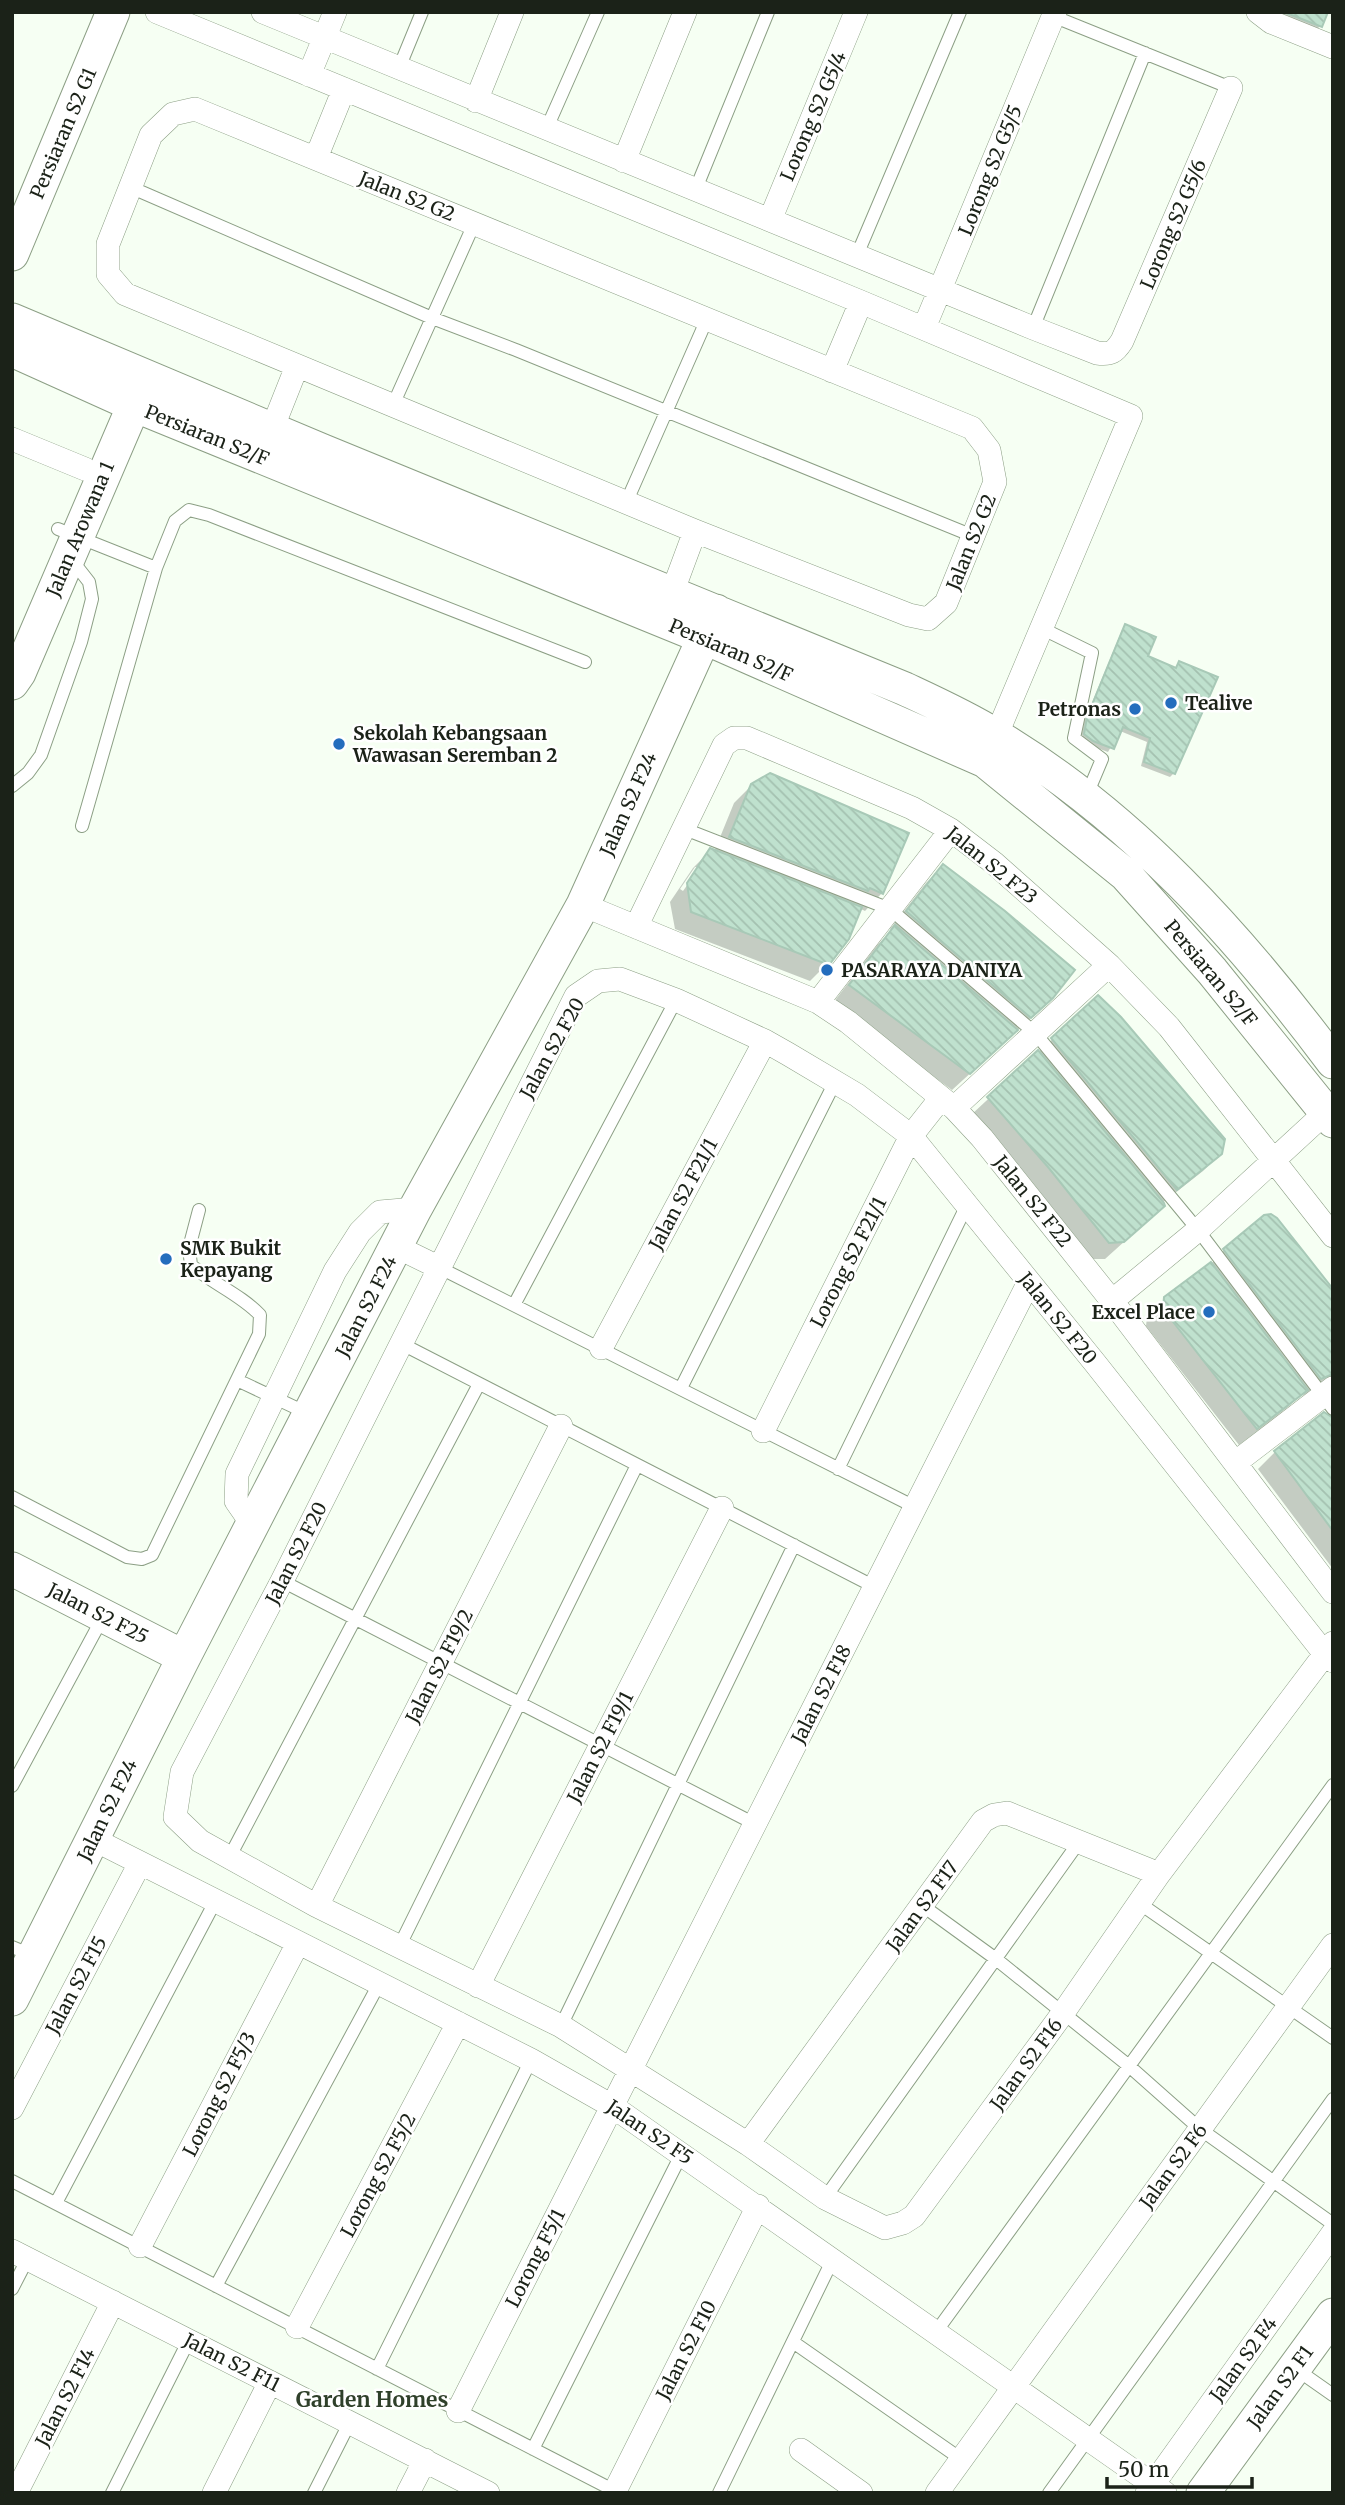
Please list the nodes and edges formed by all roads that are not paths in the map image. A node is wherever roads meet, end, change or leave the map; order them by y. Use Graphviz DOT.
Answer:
graph roads {
  1 [pos="113,12"];
  2 [pos="157,12"];
  3 [pos="263,12"];
  4 [pos="335,12"];
  5 [pos="422,12"];
  6 [pos="512,12"];
  7 [pos="598,12"];
  8 [pos="685,12"];
  9 [pos="768,12"];
  10 [pos="856,12"];
  11 [pos="960,12"];
  12 [pos="1051,14"];
  13 [pos="1261,14"];
  14 [pos="325,38"];
  15 [pos="1333,47"];
  16 [pos="1145,53"];
  17 [pos="399,68"];
  18 [pos="309,75"];
  19 [pos="1230,88"];
  20 [pos="344,89"];
  21 [pos="476,101"];
  22 [pos="547,130"];
  23 [pos="316,158"];
  24 [pos="624,161"];
  25 [pos="130,187"];
  26 [pos="695,191"];
  27 [pos="770,220"];
  28 [pos="474,224"];
  29 [pos="12,254"];
  30 [pos="857,255"];
  31 [pos="941,290"];
  32 [pos="861,302"];
  33 [pos="432,318"];
  34 [pos="707,319"];
  35 [pos="12,320"];
  36 [pos="924,328"];
  37 [pos="1033,328"];
  38 [pos="12,350"];
  39 [pos="297,366"];
  40 [pos="832,371"];
  41 [pos="131,386"];
  42 [pos="393,405"];
  43 [pos="666,411"];
  44 [pos="272,429"];
  45 [pos="12,439"];
  46 [pos="85,470"];
  47 [pos="626,503"];
  48 [pos="695,531"];
  49 [pos="973,536"];
  50 [pos="68,541"];
  51 [pos="156,568"];
  52 [pos="672,593"];
  53 [pos="710,624"];
  54 [pos="1041,628"];
  55 [pos="12,635"];
  56 [pos="584,662"];
  57 [pos="12,683"];
  58 [pos="990,748"];
  59 [pos="12,786"];
  60 [pos="1086,798"];
  61 [pos="82,826"];
  62 [pos="682,828"];
  63 [pos="951,830"];
  64 [pos="583,905"];
  65 [pos="890,909"];
  66 [pos="636,927"];
  67 [pos="1109,965"];
  68 [pos="676,1000"];
  69 [pos="818,1002"];
  70 [pos="1035,1033"];
  71 [pos="1321,1033"];
  72 [pos="765,1041"];
  73 [pos="1333,1062"];
  74 [pos="835,1082"];
  75 [pos="948,1103"];
  76 [pos="1331,1113"];
  77 [pos="911,1136"];
  78 [pos="1274,1161"];
  79 [pos="967,1207"];
  80 [pos="415,1209"];
  81 [pos="199,1210"];
  82 [pos="1198,1230"];
  83 [pos="1333,1236"];
  84 [pos="397,1247"];
  85 [pos="438,1267"];
  86 [pos="1029,1282"];
  87 [pos="1112,1301"];
  88 [pos="514,1306"];
  89 [pos="402,1344"];
  90 [pos="601,1348"];
  91 [pos="237,1380"];
  92 [pos="480,1384"];
  93 [pos="681,1388"];
  94 [pos="274,1398"];
  95 [pos="1329,1398"];
  96 [pos="311,1415"];
  97 [pos="561,1426"];
  98 [pos="763,1431"];
  99 [pos="1235,1463"];
  100 [pos="637,1465"];
  101 [pos="838,1469"];
  102 [pos="12,1497"];
  103 [pos="915,1507"];
  104 [pos="722,1508"];
  105 [pos="252,1524"];
  106 [pos="794,1545"];
  107 [pos="15,1578"];
  108 [pos="282,1581"];
  109 [pos="875,1587"];
  110 [pos="1333,1592"];
  111 [pos="103,1616"];
  112 [pos="355,1619"];
  113 [pos="1330,1653"];
  114 [pos="184,1657"];
  115 [pos="440,1662"];
  116 [pos="519,1703"];
  117 [pos="601,1745"];
  118 [pos="678,1785"];
  119 [pos="1333,1785"];
  120 [pos="12,1786"];
  121 [pos="755,1824"];
  122 [pos="93,1839"];
  123 [pos="1079,1842"];
  124 [pos="229,1858"];
  125 [pos="140,1863"];
  126 [pos="1159,1874"];
  127 [pos="216,1900"];
  128 [pos="1139,1903"];
  129 [pos="317,1906"];
  130 [pos="923,1906"];
  131 [pos="298,1943"];
  132 [pos="1333,1945"];
  133 [pos="399,1947"];
  134 [pos="23,1951"];
  135 [pos="1210,1953"];
  136 [pos="996,1959"];
  137 [pos="379,1984"];
  138 [pos="478,1986"];
  139 [pos="12,1999"];
  140 [pos="1289,2006"];
  141 [pos="1063,2013"];
  142 [pos="458,2023"];
  143 [pos="561,2026"];
  144 [pos="1333,2038"];
  145 [pos="531,2060"];
  146 [pos="1129,2066"];
  147 [pos="631,2069"];
  148 [pos="1333,2099"];
  149 [pos="612,2106"];
  150 [pos="12,2108"];
  151 [pos="1200,2129"];
  152 [pos="748,2144"];
  153 [pos="682,2153"];
  154 [pos="12,2181"];
  155 [pos="1273,2181"];
  156 [pos="825,2198"];
  157 [pos="56,2203"];
  158 [pos="758,2206"];
  159 [pos="1333,2224"];
  160 [pos="1333,2233"];
  161 [pos="140,2246"];
  162 [pos="20,2254"];
  163 [pos="833,2259"];
  164 [pos="216,2286"];
  165 [pos="12,2289"];
  166 [pos="113,2302"];
  167 [pos="1333,2315"];
  168 [pos="297,2327"];
  169 [pos="936,2332"];
  170 [pos="189,2340"];
  171 [pos="793,2342"];
  172 [pos="1294,2368"];
  173 [pos="377,2369"];
  174 [pos="270,2382"];
  175 [pos="1014,2386"];
  176 [pos="1333,2395"];
  177 [pos="458,2411"];
  178 [pos="350,2422"];
  179 [pos="1088,2438"];
  180 [pos="533,2449"];
  181 [pos="801,2450"];
  182 [pos="961,2459"];
  183 [pos="425,2460"];
  184 [pos="1155,2490"];
  185 [pos="615,2492"];
  186 [pos="16,2493"];
  187 [pos="112,2493"];
  188 [pos="214,2493"];
  189 [pos="314,2493"];
  190 [pos="408,2493"];
  191 [pos="488,2493"];
  192 [pos="719,2493"];
  193 [pos="861,2493"];
  194 [pos="937,2493"];
  195 [pos="1049,2493"];
  196 [pos="1203,2493"];
  1 -- 29 [label="street, Persiaran S2 G1"];
  2 -- 18 [label="street"];
  3 -- 14 [label="street"];
  4 -- 14 [label="street"];
  5 -- 17 [label="lane"];
  6 -- 21 [label="street"];
  7 -- 22 [label="lane"];
  8 -- 24 [label="street"];
  9 -- 26 [label="lane"];
  10 -- 27 [label="street, Lorong S2 G5/4"];
  11 -- 30 [label="lane"];
  12 -- 16 [label="lane"];
  12 -- 31 [label="street, Lorong S2 G5/5"];
  13 -- 15 [label="street"];
  14 -- 17 [label="street"];
  14 -- 18 [label="street"];
  16 -- 19 [label="lane"];
  16 -- 37 [label="lane"];
  17 -- 21 [label="street"];
  18 -- 20 [label="street"];
  19 -- 37 [label="street, Lorong S2 G5/6"];
  20 -- 23 [label="street"];
  20 -- 32 [label="street"];
  21 -- 22 [label="street"];
  22 -- 24 [label="street"];
  23 -- 25 [label="street, Jalan S2 G2"];
  23 -- 28 [label="street, Jalan S2 G2"];
  24 -- 26 [label="street"];
  25 -- 33 [label="lane"];
  25 -- 39 [label="street, Jalan S2 G2"];
  26 -- 27 [label="street"];
  27 -- 30 [label="street"];
  28 -- 33 [label="lane"];
  28 -- 34 [label="street, Jalan S2 G2"];
  30 -- 31 [label="street"];
  31 -- 36 [label="street, Lorong S2 G5/5"];
  31 -- 37 [label="street"];
  32 -- 36 [label="street"];
  32 -- 40 [label="street"];
  33 -- 42 [label="lane"];
  33 -- 43 [label="lane"];
  34 -- 40 [label="street, Jalan S2 G2"];
  34 -- 43 [label="lane"];
  35 -- 41 [label="street, Persiaran S2/F"];
  36 -- 54 [label="street"];
  38 -- 41 [label="street, Persiaran S2/F"];
  39 -- 42 [label="street, Jalan S2 G2"];
  39 -- 44 [label="street"];
  40 -- 49 [label="street, Jalan S2 G2"];
  41 -- 44 [label="street, Persiaran S2/F"];
  41 -- 46 [label="street, Jalan Arowana 1"];
  41 -- 50 [label="street, Jalan Arowana 1"];
  41 -- 53 [label="street, Persiaran S2/F"];
  42 -- 47 [label="street, Jalan S2 G2"];
  43 -- 47 [label="lane"];
  43 -- 49 [label="lane"];
  44 -- 52 [label="street, Persiaran S2/F"];
  45 -- 46 [label="street"];
  46 -- 50 [label="street, Jalan Arowana 1"];
  47 -- 48 [label="street, Jalan S2 G2"];
  48 -- 49 [label="street, Jalan S2 G2"];
  48 -- 52 [label="street"];
  50 -- 51 [label="lane"];
  50 -- 55 [label="street, Jalan Arowana 1"];
  50 -- 57 [label="street, Jalan Arowana 1"];
  50 -- 59 [label="lane"];
  51 -- 56 [label="lane"];
  51 -- 61 [label="lane"];
  52 -- 53 [label="street, Persiaran S2/F"];
  53 -- 58 [label="street, Persiaran S2/F"];
  53 -- 64 [label="street, Jalan S2 F24"];
  54 -- 58 [label="street"];
  54 -- 60 [label="lane"];
  58 -- 60 [label="street, Persiaran S2/F"];
  58 -- 76 [label="street, Persiaran S2/F"];
  60 -- 71 [label="street, Persiaran S2/F"];
  62 -- 63 [label="street, Jalan S2 F23"];
  62 -- 65 [label="lane"];
  62 -- 66 [label="street, Jalan S2 F23"];
  63 -- 65 [label="street"];
  63 -- 67 [label="street, Jalan S2 F23"];
  64 -- 66 [label="street, Jalan S2 F22"];
  64 -- 80 [label="street, Jalan S2 F24"];
  65 -- 69 [label="street"];
  65 -- 70 [label="lane"];
  66 -- 69 [label="street, Jalan S2 F22"];
  67 -- 70 [label="street, Lorong S2 F21/1"];
  67 -- 78 [label="street, Jalan S2 F23"];
  68 -- 72 [label="street, Jalan S2 F20"];
  68 -- 85 [label="street, Jalan S2 F20"];
  68 -- 88 [label="lane"];
  69 -- 75 [label="street, Jalan S2 F22"];
  70 -- 75 [label="street, Lorong S2 F21/1"];
  70 -- 82 [label="lane"];
  71 -- 73 [label="street, Persiaran S2/F"];
  72 -- 74 [label="street, Jalan S2 F20"];
  72 -- 90 [label="street, Jalan S2 F21/1"];
  74 -- 77 [label="street, Jalan S2 F20"];
  74 -- 93 [label="lane"];
  75 -- 77 [label="street, Lorong S2 F21/1"];
  75 -- 87 [label="street, Jalan S2 F22"];
  76 -- 78 [label="street"];
  77 -- 79 [label="street, Jalan S2 F20"];
  77 -- 98 [label="street, Lorong S2 F21/1"];
  78 -- 82 [label="street"];
  78 -- 83 [label="street, Jalan S2 F23"];
  79 -- 86 [label="street, Jalan S2 F20"];
  79 -- 101 [label="lane"];
  80 -- 84 [label="street, Jalan S2 F24"];
  80 -- 94 [label="street"];
  81 -- 91 [label="lane"];
  82 -- 87 [label="street"];
  82 -- 95 [label="lane"];
  84 -- 85 [label="street"];
  84 -- 96 [label="street, Jalan S2 F24"];
  85 -- 88 [label="lane"];
  85 -- 89 [label="street, Jalan S2 F20"];
  86 -- 103 [label="street, Jalan S2 F18"];
  86 -- 113 [label="street, Jalan S2 F20"];
  87 -- 99 [label="street, Jalan S2 F22"];
  88 -- 90 [label="lane"];
  89 -- 92 [label="lane"];
  89 -- 108 [label="street, Jalan S2 F20"];
  90 -- 93 [label="lane"];
  91 -- 94 [label="lane"];
  91 -- 102 [label="lane"];
  92 -- 97 [label="lane"];
  92 -- 112 [label="lane"];
  93 -- 98 [label="lane"];
  94 -- 96 [label="lane"];
  94 -- 105 [label="street"];
  95 -- 99 [label="street"];
  96 -- 105 [label="street, Jalan S2 F24"];
  97 -- 100 [label="lane"];
  97 -- 115 [label="street, Jalan S2 F19/2"];
  98 -- 101 [label="lane"];
  99 -- 110 [label="street, Jalan S2 F22"];
  100 -- 104 [label="lane"];
  100 -- 116 [label="lane"];
  101 -- 103 [label="lane"];
  103 -- 109 [label="street, Jalan S2 F18"];
  104 -- 106 [label="lane"];
  104 -- 117 [label="street, Jalan S2 F19/1"];
  105 -- 114 [label="street, Jalan S2 F24"];
  106 -- 109 [label="lane"];
  106 -- 118 [label="lane"];
  107 -- 111 [label="street, Jalan S2 F25"];
  108 -- 112 [label="lane"];
  108 -- 124 [label="street, Jalan S2 F20"];
  109 -- 121 [label="street, Jalan S2 F18"];
  111 -- 114 [label="street, Jalan S2 F25"];
  111 -- 120 [label="lane"];
  112 -- 115 [label="lane"];
  112 -- 124 [label="lane"];
  113 -- 126 [label="street, Jalan S2 F16"];
  114 -- 122 [label="street, Jalan S2 F24"];
  115 -- 116 [label="lane"];
  115 -- 129 [label="street, Jalan S2 F19/2"];
  116 -- 117 [label="lane"];
  116 -- 133 [label="lane"];
  117 -- 118 [label="lane"];
  117 -- 138 [label="street, Jalan S2 F19/1"];
  118 -- 121 [label="lane"];
  118 -- 143 [label="lane"];
  119 -- 135 [label="lane"];
  121 -- 147 [label="street, Jalan S2 F18"];
  122 -- 125 [label="street, Jalan S2 F5"];
  122 -- 134 [label="street, Jalan S2 F24"];
  123 -- 126 [label="street, Jalan S2 F17"];
  123 -- 130 [label="street, Jalan S2 F17"];
  123 -- 136 [label="lane"];
  124 -- 129 [label="street, Jalan S2 F20"];
  125 -- 127 [label="street, Jalan S2 F5"];
  125 -- 150 [label="street, Jalan S2 F15"];
  126 -- 128 [label="street, Jalan S2 F16"];
  127 -- 131 [label="street, Jalan S2 F5"];
  127 -- 157 [label="lane"];
  128 -- 135 [label="lane"];
  128 -- 141 [label="street, Jalan S2 F16"];
  129 -- 133 [label="street, Jalan S2 F20"];
  130 -- 136 [label="lane"];
  130 -- 152 [label="street, Jalan S2 F17"];
  131 -- 137 [label="street, Jalan S2 F5"];
  131 -- 161 [label="street, Lorong S2 F5/3"];
  132 -- 140 [label="street, Jalan S2 F6"];
  133 -- 138 [label="street, Jalan S2 F20"];
  134 -- 139 [label="street, Jalan S2 F24"];
  135 -- 140 [label="lane"];
  135 -- 146 [label="lane"];
  136 -- 141 [label="lane"];
  136 -- 156 [label="lane"];
  137 -- 142 [label="street, Jalan S2 F5"];
  137 -- 164 [label="lane"];
  138 -- 143 [label="street, Jalan S2 F16"];
  140 -- 144 [label="lane"];
  140 -- 151 [label="street, Jalan S2 F6"];
  141 -- 146 [label="lane"];
  141 -- 156 [label="street, Jalan S2 F16"];
  142 -- 145 [label="street, Jalan S2 F5"];
  142 -- 168 [label="street, Lorong S2 F5/2"];
  143 -- 147 [label="street, Jalan S2 F16"];
  145 -- 149 [label="street, Jalan S2 F5"];
  145 -- 173 [label="lane"];
  146 -- 151 [label="lane"];
  146 -- 169 [label="lane"];
  147 -- 149 [label="street, Jalan S2 F18"];
  147 -- 152 [label="street, Jalan S2 F16"];
  148 -- 155 [label="lane"];
  149 -- 153 [label="street, Jalan S2 F5"];
  149 -- 177 [label="street, Lorong F5/1"];
  151 -- 155 [label="lane"];
  151 -- 175 [label="street, Jalan S2 F6"];
  152 -- 156 [label="street, Jalan S2 F16"];
  153 -- 158 [label="street, Jalan S2 F5"];
  153 -- 180 [label="lane"];
  154 -- 157 [label="lane"];
  155 -- 159 [label="lane"];
  155 -- 179 [label="lane"];
  157 -- 161 [label="lane"];
  158 -- 163 [label="street, Jalan S2 F5"];
  158 -- 185 [label="street, Jalan S2 F10"];
  160 -- 184 [label="street, Jalan S2 F4"];
  161 -- 164 [label="lane"];
  162 -- 165 [label="lane"];
  162 -- 166 [label="street, Jalan S2 F11"];
  163 -- 169 [label="street, Jalan S2 F5"];
  163 -- 171 [label="lane"];
  164 -- 168 [label="lane"];
  166 -- 170 [label="street, Jalan S2 F11"];
  166 -- 186 [label="street, Jalan S2 F14"];
  167 -- 172 [label="street, Jalan S2 F1"];
  168 -- 173 [label="lane"];
  169 -- 175 [label="street, Jalan S2 F5"];
  170 -- 174 [label="street, Jalan S2 F11"];
  170 -- 187 [label="lane"];
  171 -- 182 [label="lane"];
  171 -- 192 [label="lane"];
  172 -- 176 [label="lane"];
  172 -- 196 [label="street, Jalan S2 F1"];
  173 -- 177 [label="lane"];
  174 -- 178 [label="street, Jalan S2 F11"];
  174 -- 188 [label="street"];
  175 -- 179 [label="street, Jalan S2 F5"];
  175 -- 182 [label="street, Jalan S2 F6"];
  177 -- 180 [label="lane"];
  178 -- 183 [label="street, Jalan S2 F11"];
  178 -- 189 [label="lane"];
  179 -- 184 [label="street, Jalan S2 F5"];
  179 -- 195 [label="lane"];
  180 -- 185 [label="lane"];
  181 -- 193 [label="street"];
  182 -- 194 [label="street, Jalan S2 F6"];
  183 -- 190 [label="street"];
  183 -- 191 [label="street, Jalan S2 F11"];
}
